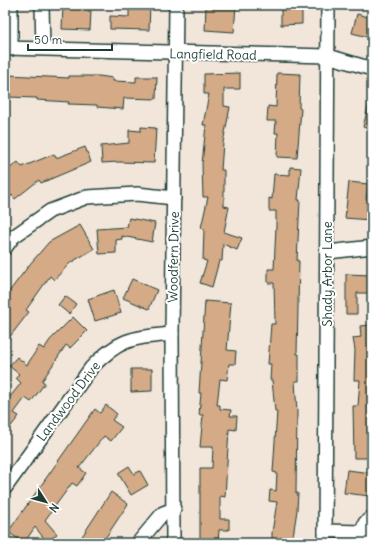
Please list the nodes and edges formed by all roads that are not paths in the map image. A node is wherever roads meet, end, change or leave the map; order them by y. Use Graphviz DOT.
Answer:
graph roads {
  1 [pos="11,5"];
  2 [pos="42,5"];
  3 [pos="176,5"];
  4 [pos="328,5"];
  5 [pos="43,48"];
  6 [pos="8,49"];
  7 [pos="176,53"];
  8 [pos="328,56"];
  9 [pos="372,69"];
  10 [pos="174,198"];
  11 [pos="372,247"];
  12 [pos="5,248"];
  13 [pos="328,252"];
  14 [pos="172,334"];
  15 [pos="5,488"];
  16 [pos="174,509"];
  17 [pos="372,518"];
  18 [pos="325,537"];
  19 [pos="365,537"];
  20 [pos="138,543"];
  21 [pos="173,543"];
  1 -- 6 [label="street"];
  2 -- 5 [label="street"];
  3 -- 7 [label="street, Woodfern Drive"];
  4 -- 8 [label="street, Shady Arbor Lane"];
  5 -- 6 [label="street, Langfield Road"];
  5 -- 7 [label="street, Langfield Road"];
  7 -- 8 [label="street, Langfield Road"];
  7 -- 10 [label="street, Woodfern Drive"];
  8 -- 9 [label="street, Langfield Road"];
  8 -- 13 [label="street, Shady Arbor Lane"];
  10 -- 12 [label="street"];
  10 -- 14 [label="street, Woodfern Drive"];
  11 -- 13 [label="street"];
  13 -- 18 [label="street, Shady Arbor Lane"];
  14 -- 15 [label="street, Landwood Drive"];
  14 -- 16 [label="street, Woodfern Drive"];
  16 -- 20 [label="street"];
  16 -- 21 [label="street, Woodfern Drive"];
  17 -- 19 [label="street"];
  18 -- 19 [label="street"];
}
